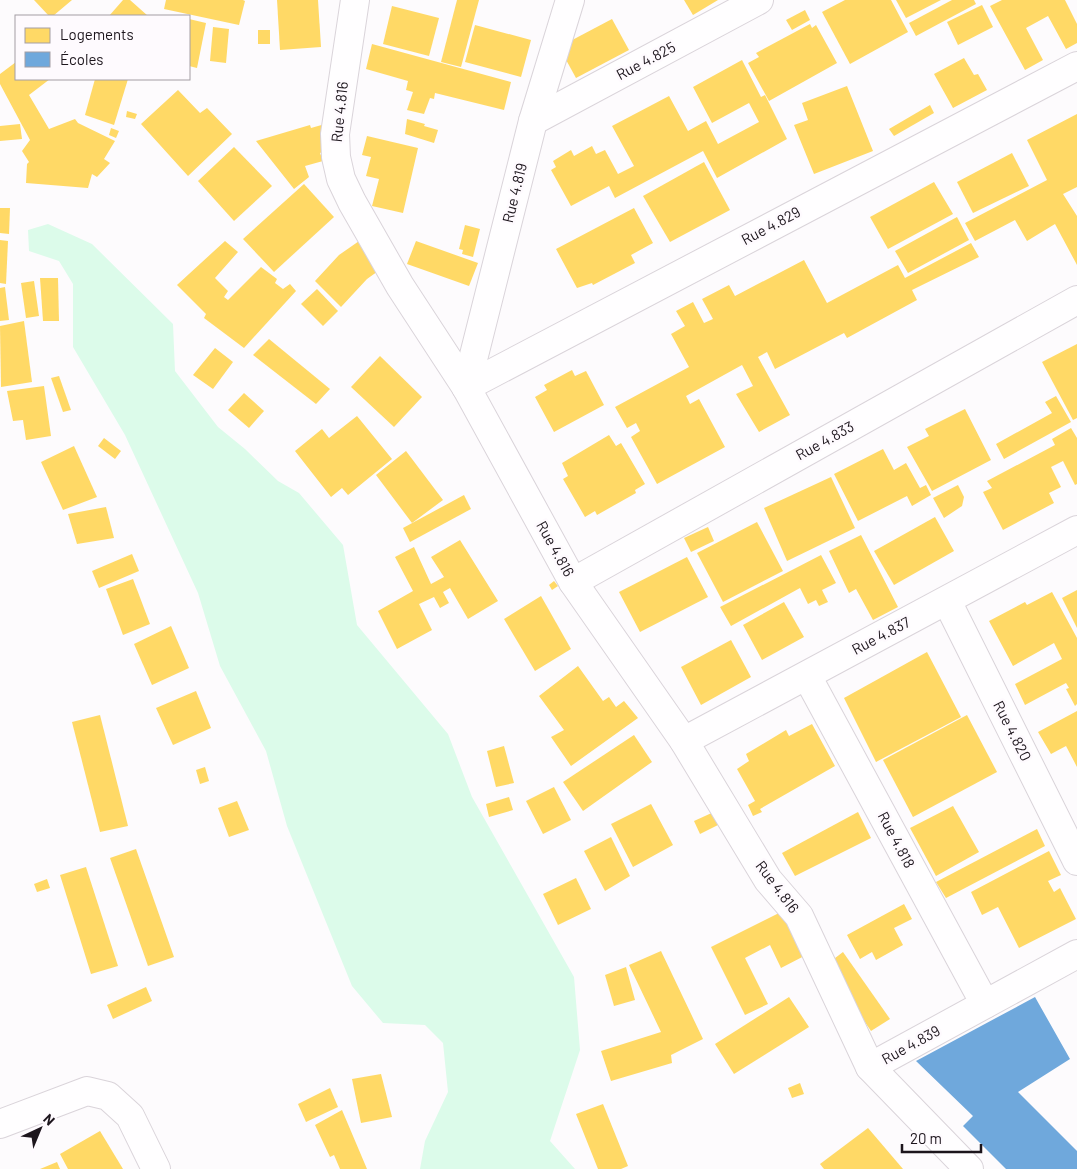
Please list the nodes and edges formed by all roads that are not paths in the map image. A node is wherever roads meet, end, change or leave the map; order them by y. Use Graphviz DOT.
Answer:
graph roads {
  1 [pos="355,0"];
  2 [pos="570,0"];
  3 [pos="759,0"];
  4 [pos="1077,66"];
  5 [pos="533,122"];
  6 [pos="1077,300"];
  7 [pos="466,387"];
  8 [pos="1077,530"];
  9 [pos="573,582"];
  10 [pos="947,601"];
  11 [pos="807,676"];
  12 [pos="684,741"];
  13 [pos="1077,861"];
  14 [pos="1077,954"];
  15 [pos="985,1004"];
  16 [pos="870,1067"];
  17 [pos="0,1124"];
  18 [pos="156,1169"];
  19 [pos="969,1169"];
  1 -- 7 [label="street, Rue 4.816"];
  2 -- 5 [label="street, Rue 4.819"];
  3 -- 5 [label="street, Rue 4.825"];
  4 -- 7 [label="street, Rue 4.829"];
  5 -- 7 [label="street, Rue 4.819"];
  6 -- 9 [label="street, Rue 4.833"];
  7 -- 9 [label="street, Rue 4.816"];
  8 -- 10 [label="street, Rue 4.837"];
  9 -- 12 [label="street, Rue 4.816"];
  10 -- 11 [label="street, Rue 4.837"];
  10 -- 13 [label="street, Rue 4.820"];
  11 -- 12 [label="street, Rue 4.837"];
  11 -- 15 [label="street, Rue 4.818"];
  12 -- 16 [label="street, Rue 4.816"];
  14 -- 15 [label="street, Rue 4.839"];
  15 -- 16 [label="street, Rue 4.839"];
  16 -- 19 [label="street, Rue 4.839"];
  17 -- 18 [label="street"];
}
